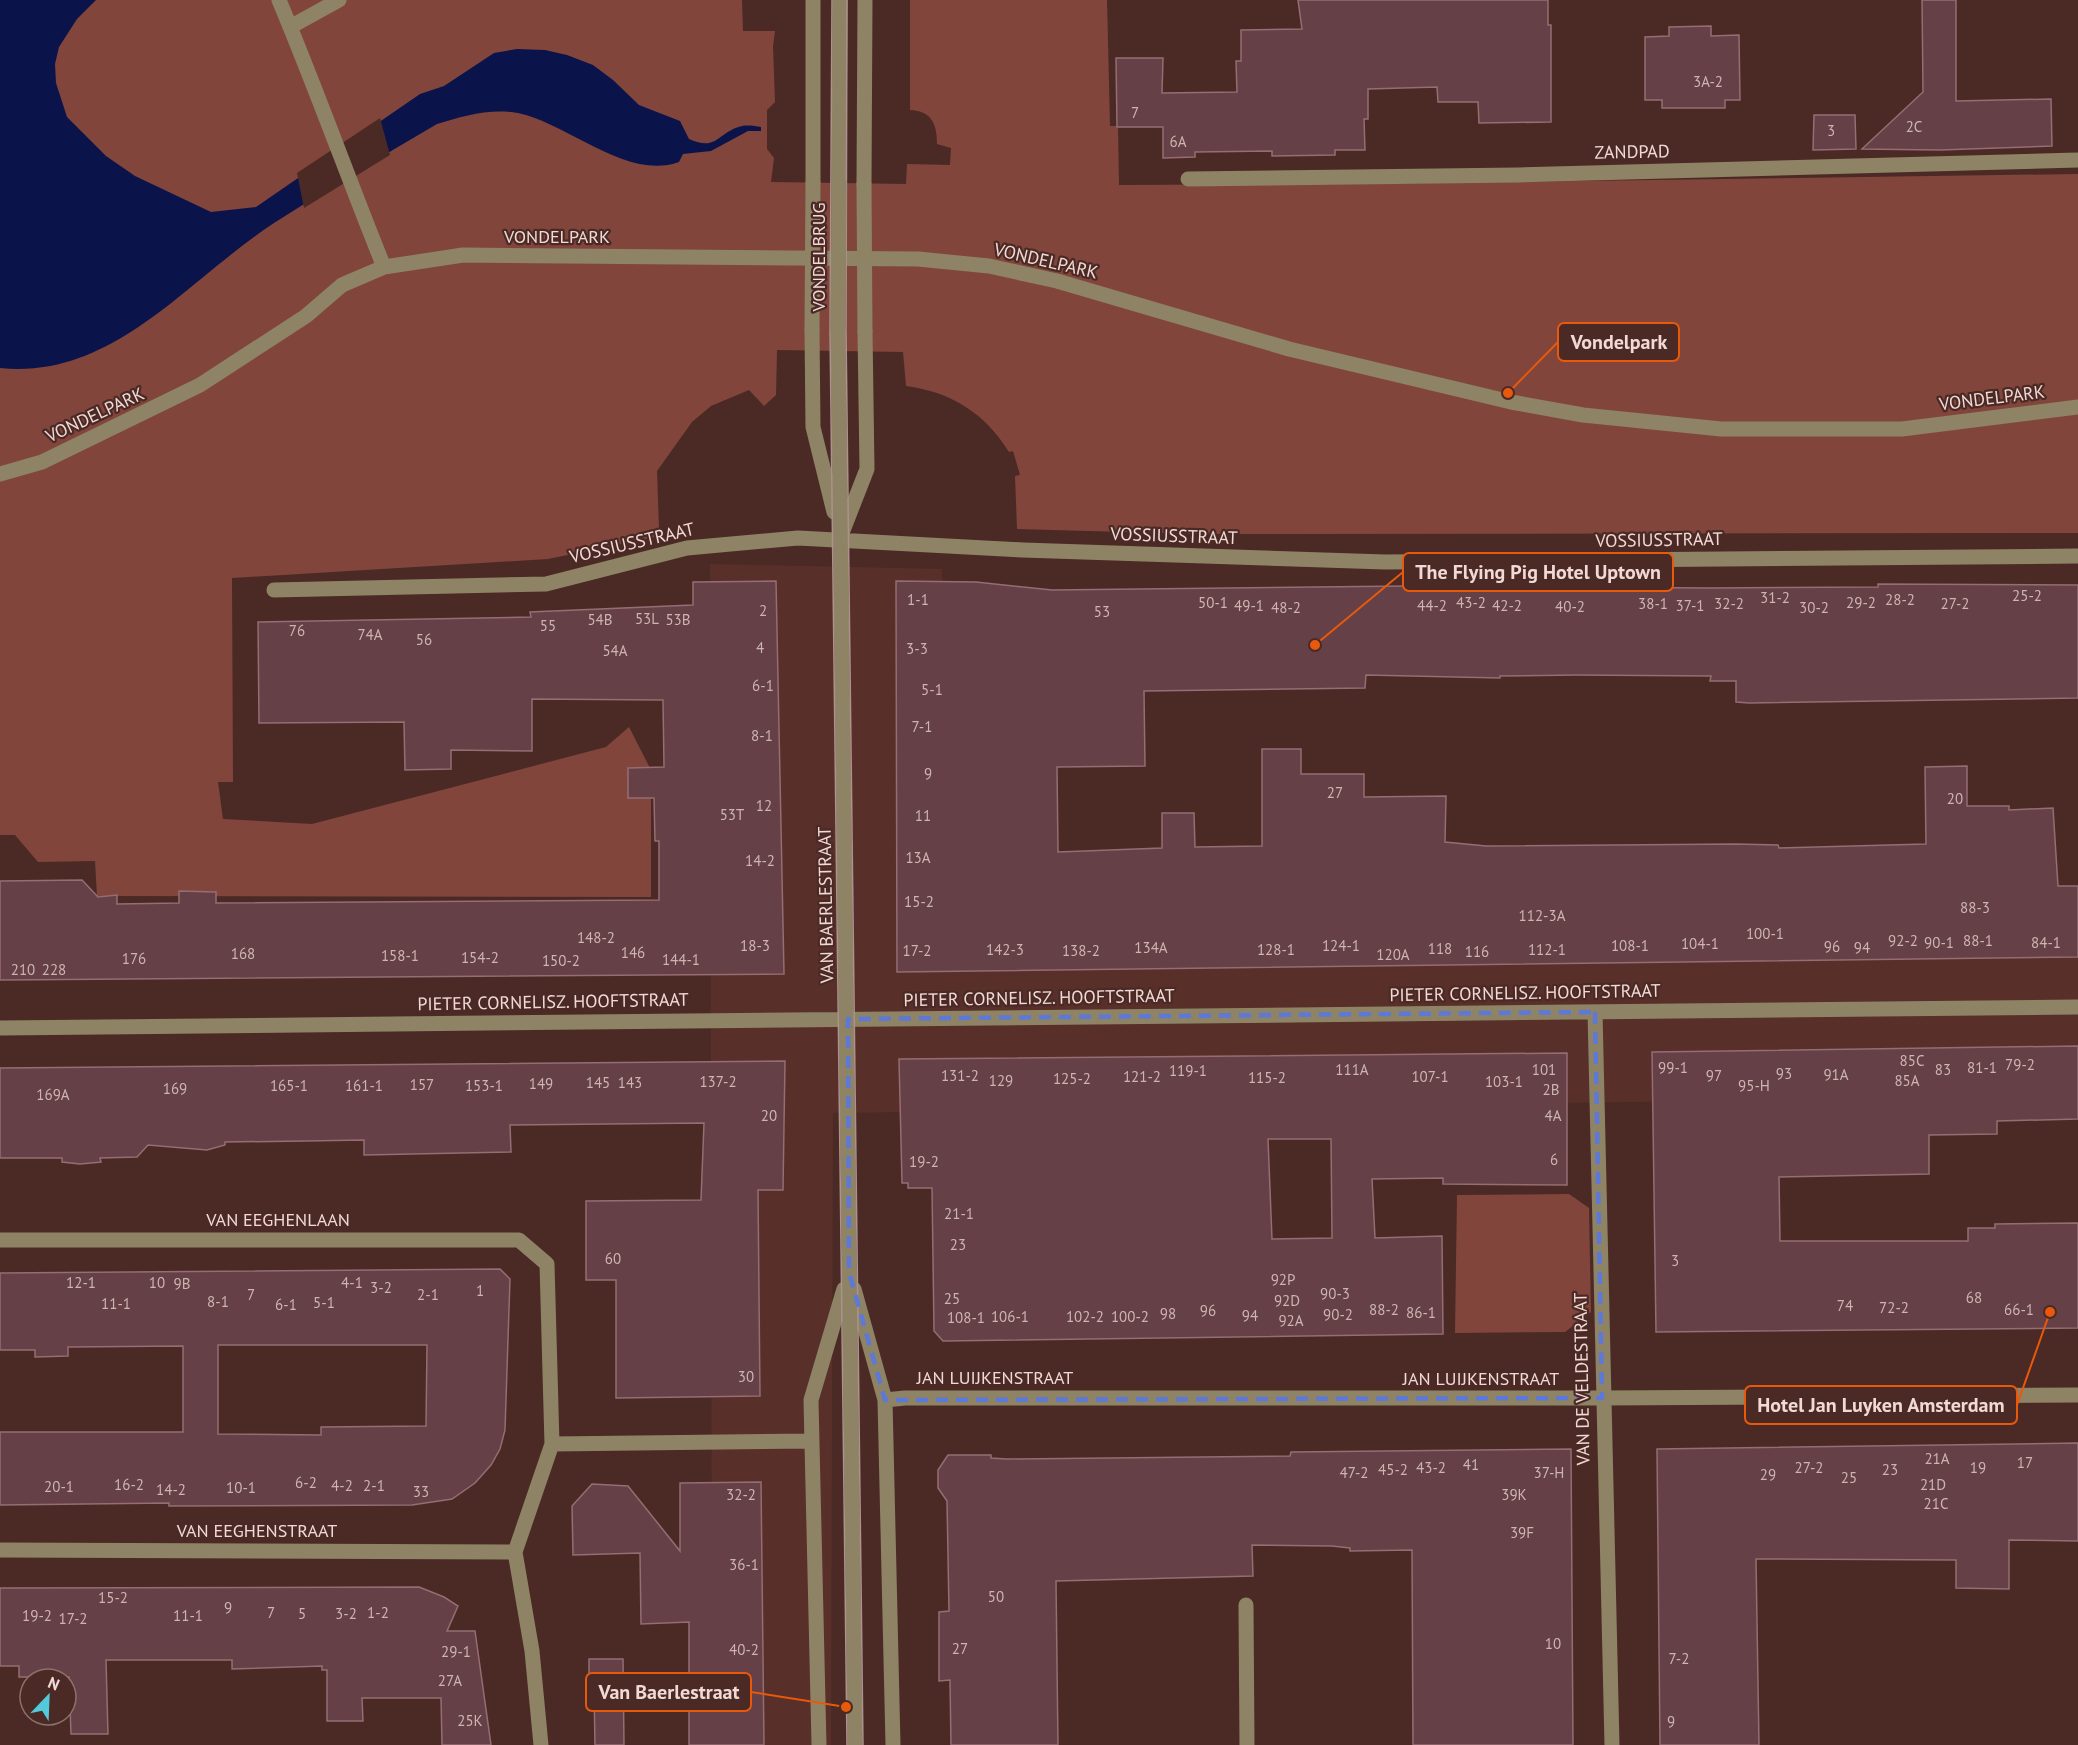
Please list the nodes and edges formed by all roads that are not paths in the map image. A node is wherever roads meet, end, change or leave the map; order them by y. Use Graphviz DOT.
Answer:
graph roads {
  1 [pos="279,0"];
  2 [pos="339,0"];
  3 [pos="813,0"];
  4 [pos="840,0"];
  5 [pos="865,0"];
  6 [pos="291,27"];
  7 [pos="2078,160"];
  8 [pos="1188,179"];
  9 [pos="384,267"];
  10 [pos="812,330"];
  11 [pos="838,330"];
  12 [pos="2078,407"];
  13 [pos="0,474"];
  14 [pos="840,538"];
  15 [pos="2078,556"];
  16 [pos="274,590"];
  17 [pos="2078,1007"];
  18 [pos="1595,1011"];
  19 [pos="848,1019"];
  20 [pos="0,1028"];
  21 [pos="0,1240"];
  22 [pos="849,1272"];
  23 [pos="2078,1395"];
  24 [pos="1602,1398"];
  25 [pos="885,1400"];
  26 [pos="812,1441"];
  27 [pos="552,1444"];
  28 [pos="0,1550"];
  29 [pos="515,1552"];
  30 [pos="1246,1605"];
  31 [pos="541,1745"];
  32 [pos="819,1745"];
  33 [pos="855,1745"];
  34 [pos="893,1745"];
  35 [pos="1247,1745"];
  36 [pos="1612,1745"];
  1 -- 6 [label="street"];
  2 -- 6 [label="street"];
  3 -- 10 [label="street, VONDELBRUG, bridge"];
  4 -- 11 [label="street, VONDELBRUG, bridge"];
  5 -- 14 [label="street, VAN BAERLESTRAAT, bridge"];
  6 -- 9 [label="street"];
  7 -- 8 [label="street, ZANDPAD"];
  9 -- 12 [label="street, VONDELPARK"];
  9 -- 13 [label="street, VONDELPARK"];
  10 -- 14 [label="street, VAN BAERLESTRAAT"];
  11 -- 14 [label="street, VAN BAERLESTRAAT"];
  14 -- 15 [label="street, VOSSIUSSTRAAT"];
  14 -- 16 [label="street, VOSSIUSSTRAAT"];
  14 -- 19 [label="street, VAN BAERLESTRAAT"];
  17 -- 18 [label="street, PIETER CORNELISZ. HOOFTSTRAAT"];
  18 -- 19 [label="street, PIETER CORNELISZ. HOOFTSTRAAT"];
  18 -- 24 [label="street, VAN DE VELDESTRAAT"];
  19 -- 20 [label="street, PIETER CORNELISZ. HOOFTSTRAAT"];
  19 -- 22 [label="street, VAN BAERLESTRAAT"];
  21 -- 27 [label="street, VAN EEGHENLAAN"];
  22 -- 25 [label="street, VAN BAERLESTRAAT"];
  22 -- 26 [label="street, VAN BAERLESTRAAT"];
  22 -- 33 [label="street, VAN BAERLESTRAAT"];
  23 -- 24 [label="street, JAN LUIJKENSTRAAT"];
  24 -- 25 [label="street, JAN LUIJKENSTRAAT"];
  24 -- 36 [label="street, VAN DE VELDESTRAAT"];
  25 -- 34 [label="street, VAN BAERLESTRAAT"];
  26 -- 27 [label="street"];
  26 -- 32 [label="street, VAN BAERLESTRAAT"];
  27 -- 29 [label="street"];
  28 -- 29 [label="street, VAN EEGHENSTRAAT"];
  29 -- 31 [label="street"];
  30 -- 35 [label="street"];
}
